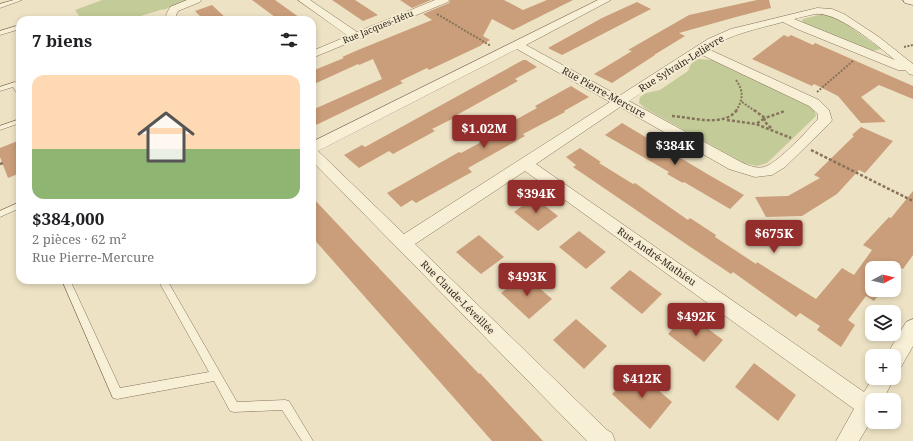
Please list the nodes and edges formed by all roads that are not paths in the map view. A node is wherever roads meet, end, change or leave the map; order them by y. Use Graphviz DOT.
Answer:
graph roads {
  1 [pos="19,0"];
  2 [pos="196,0"];
  3 [pos="303,0"];
  4 [pos="444,0"];
  5 [pos="606,0"];
  6 [pos="0,6"];
  7 [pos="172,16"];
  8 [pos="785,19"];
  9 [pos="16,28"];
  10 [pos="0,33"];
  11 [pos="356,37"];
  12 [pos="518,45"];
  13 [pos="699,49"];
  14 [pos="316,53"];
  15 [pos="913,71"];
  16 [pos="16,84"];
  17 [pos="0,89"];
  18 [pos="620,101"];
  19 [pos="16,122"];
  20 [pos="0,128"];
  21 [pos="316,146"];
  22 [pos="316,157"];
  23 [pos="525,163"];
  24 [pos="16,207"];
  25 [pos="0,214"];
  26 [pos="404,243"];
  27 [pos="68,284"];
  28 [pos="164,284"];
  29 [pos="913,328"];
  30 [pos="901,349"];
  31 [pos="217,376"];
  32 [pos="865,405"];
  33 [pos="865,410"];
  34 [pos="600,440"];
  35 [pos="308,441"];
  36 [pos="847,441"];
  1 -- 6 [label="lane"];
  2 -- 7 [label="street"];
  3 -- 11 [label="street"];
  4 -- 11 [label="street, Rue Jacques-Hétu"];
  5 -- 12 [label="street"];
  8 -- 13 [label="street, Rue Sylvain-Lelièvre"];
  8 -- 15 [label="street, Rue Sylvain-Lelièvre"];
  8 -- 15 [label="street, Rue Sylvain-Lelièvre"];
  9 -- 10 [label="lane"];
  11 -- 14 [label="street, Rue Jacques-Hétu"];
  12 -- 18 [label="street, Rue Pierre-Mercure"];
  12 -- 21 [label="street"];
  13 -- 18 [label="street, Rue Sylvain-Lelièvre"];
  13 -- 18 [label="street, Rue Pierre-Mercure"];
  16 -- 17 [label="lane"];
  18 -- 23 [label="street, Rue Sylvain-Lelièvre"];
  19 -- 20 [label="lane"];
  22 -- 26 [label="street, Rue Claude-Léveillée"];
  23 -- 26 [label="street, Rue Sylvain-Lelièvre"];
  23 -- 32 [label="street, Rue André-Mathieu"];
  24 -- 25 [label="lane"];
  26 -- 34 [label="street, Rue Claude-Léveillée"];
  27 -- 31 [label="lane"];
  28 -- 31 [label="lane"];
  29 -- 30 [label="street"];
  31 -- 35 [label="lane"];
  33 -- 36 [label="street"];
}
